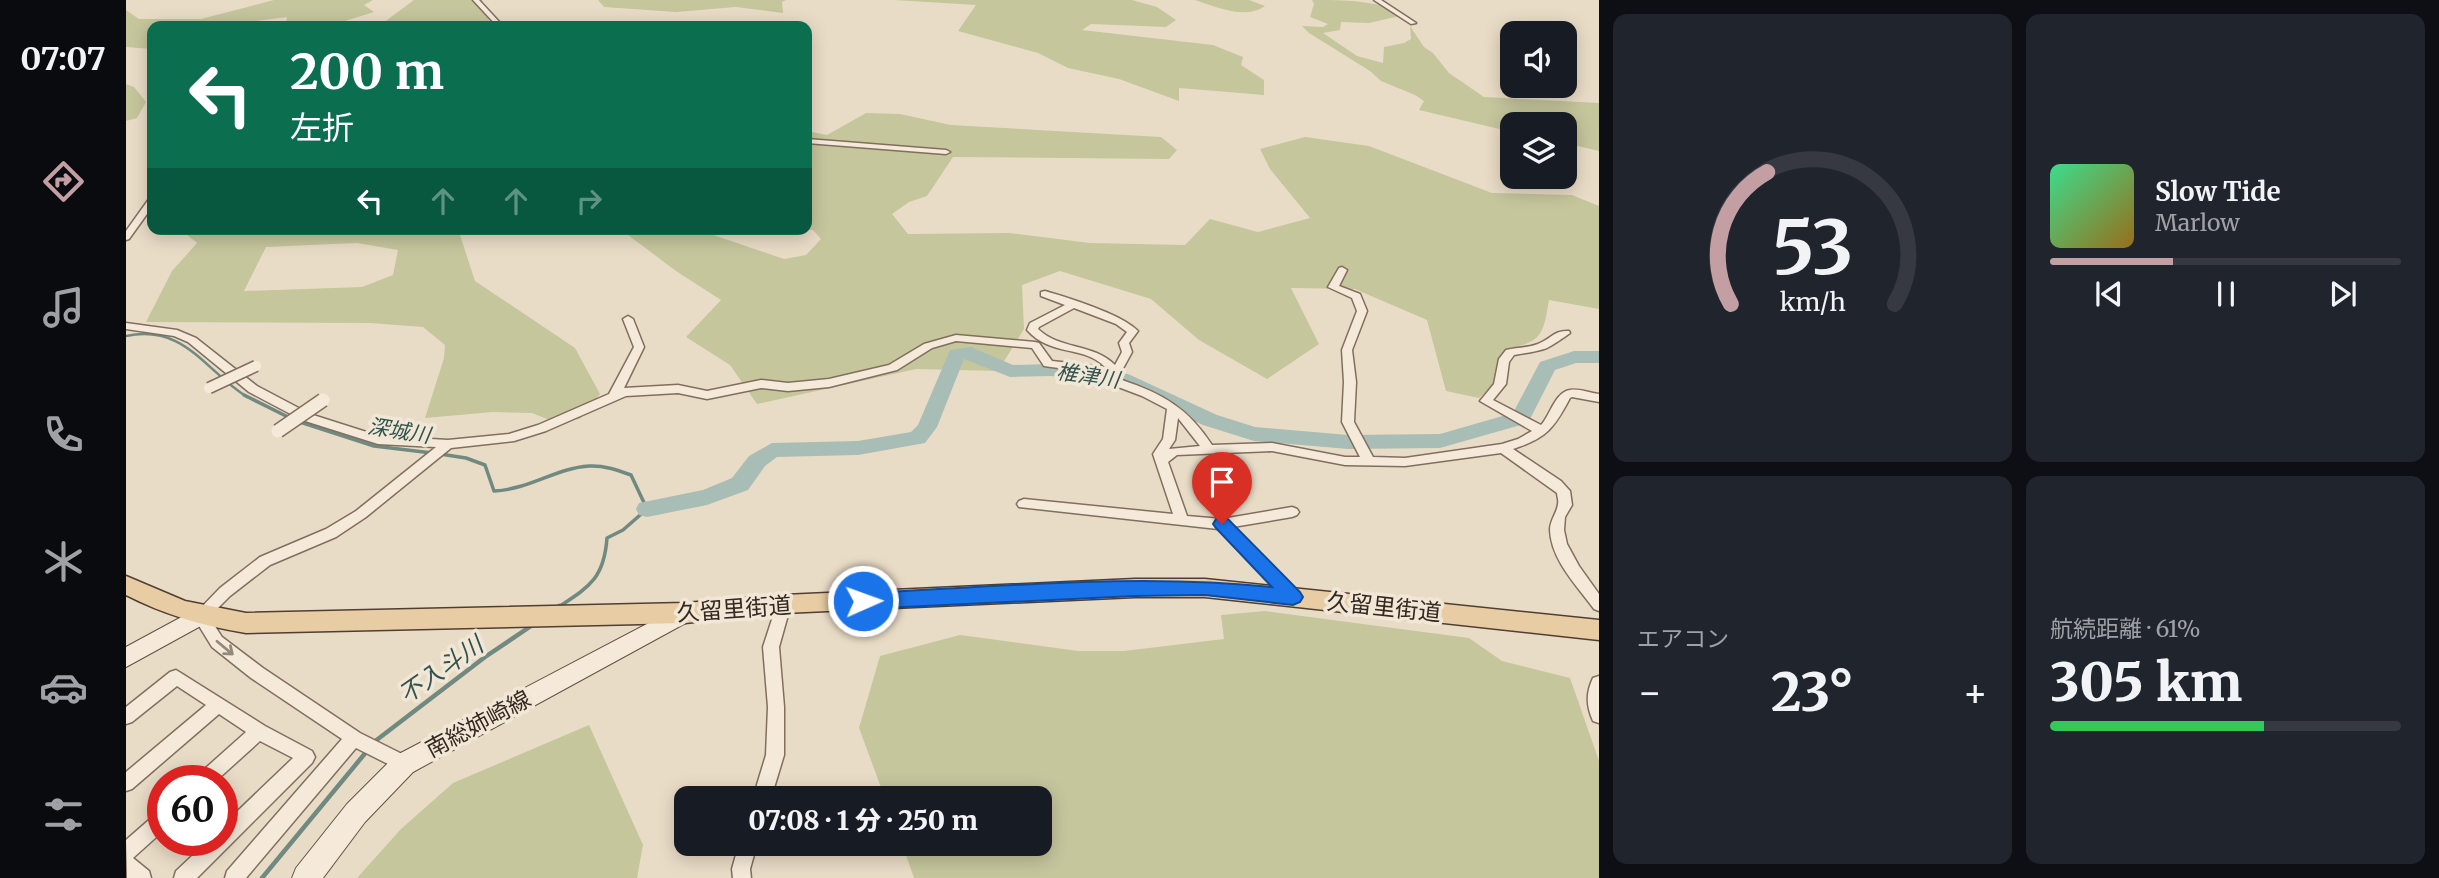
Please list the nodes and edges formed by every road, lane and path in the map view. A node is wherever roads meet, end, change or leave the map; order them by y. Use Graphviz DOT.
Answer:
graph roads {
  1 [pos="476,0"];
  2 [pos="1377,0"];
  3 [pos="495,21"];
  4 [pos="1413,23"];
  5 [pos="812,141"];
  6 [pos="946,152"];
  7 [pos="147,208"];
  8 [pos="126,237"];
  9 [pos="1342,270"];
  10 [pos="1045,294"];
  11 [pos="1071,306"];
  12 [pos="628,319"];
  13 [pos="126,326"];
  14 [pos="1565,333"];
  15 [pos="256,366"];
  16 [pos="1116,372"];
  17 [pos="209,388"];
  18 [pos="614,396"];
  19 [pos="1599,398"];
  20 [pos="323,400"];
  21 [pos="1173,407"];
  22 [pos="278,431"];
  23 [pos="1542,431"];
  24 [pos="448,444"];
  25 [pos="1503,448"];
  26 [pos="1208,449"];
  27 [pos="1162,462"];
  28 [pos="1369,462"];
  29 [pos="1024,504"];
  30 [pos="1292,512"];
  31 [pos="1182,520"];
  32 [pos="1222,524"];
  33 [pos="126,585"];
  34 [pos="1293,597"];
  35 [pos="785,604"];
  36 [pos="1599,606"];
  37 [pos="685,613"];
  38 [pos="200,616"];
  39 [pos="1599,630"];
  40 [pos="126,658"];
  41 [pos="1599,683"];
  42 [pos="218,705"];
  43 [pos="1599,716"];
  44 [pos="126,718"];
  45 [pos="259,731"];
  46 [pos="355,738"];
  47 [pos="404,764"];
  48 [pos="222,765"];
  49 [pos="126,783"];
  50 [pos="766,786"];
  51 [pos="238,824"];
  52 [pos="147,833"];
  53 [pos="126,852"];
  54 [pos="206,856"];
  55 [pos="745,856"];
  56 [pos="126,865"];
  57 [pos="142,878"];
  58 [pos="183,878"];
  59 [pos="234,878"];
  60 [pos="306,878"];
  61 [pos="742,878"];
  1 -- 3 [label="street"];
  2 -- 4 [label="street"];
  5 -- 6 [label="street"];
  7 -- 8 [label="street"];
  9 -- 28 [label="street"];
  10 -- 11 [label="street"];
  11 -- 16 [label="street"];
  11 -- 16 [label="street"];
  12 -- 18 [label="street"];
  13 -- 24 [label="street"];
  14 -- 23 [label="street"];
  15 -- 17 [label="street, bridge"];
  16 -- 18 [label="street"];
  16 -- 21 [label="street"];
  18 -- 24 [label="street"];
  19 -- 23 [label="street"];
  20 -- 22 [label="street, bridge"];
  21 -- 26 [label="street"];
  21 -- 27 [label="street"];
  23 -- 25 [label="street"];
  24 -- 38 [label="street"];
  25 -- 28 [label="street"];
  25 -- 36 [label="street"];
  26 -- 27 [label="street"];
  26 -- 28 [label="street"];
  27 -- 31 [label="street"];
  29 -- 31 [label="street"];
  30 -- 32 [label="street"];
  31 -- 32 [label="street"];
  32 -- 34 [label="street"];
  33 -- 38 [label="main road, 久留里街道"];
  34 -- 35 [label="main road, 久留里街道"];
  34 -- 39 [label="main road, 久留里街道"];
  35 -- 37 [label="main road, 久留里街道"];
  35 -- 50 [label="street"];
  37 -- 38 [label="main road, 久留里街道"];
  37 -- 47 [label="main road, 南総姉崎線"];
  38 -- 40 [label="main road"];
  38 -- 46 [label="street, one-way"];
  41 -- 43 [label="street"];
  42 -- 44 [label="street"];
  42 -- 45 [label="street"];
  42 -- 49 [label="street"];
  45 -- 48 [label="street"];
  45 -- 51 [label="street"];
  46 -- 47 [label="street"];
  46 -- 59 [label="street"];
  47 -- 60 [label="main road, 南総姉崎線"];
  52 -- 53 [label="street"];
  54 -- 58 [label="street"];
  55 -- 61 [label="street"];
  56 -- 57 [label="street"];
}
